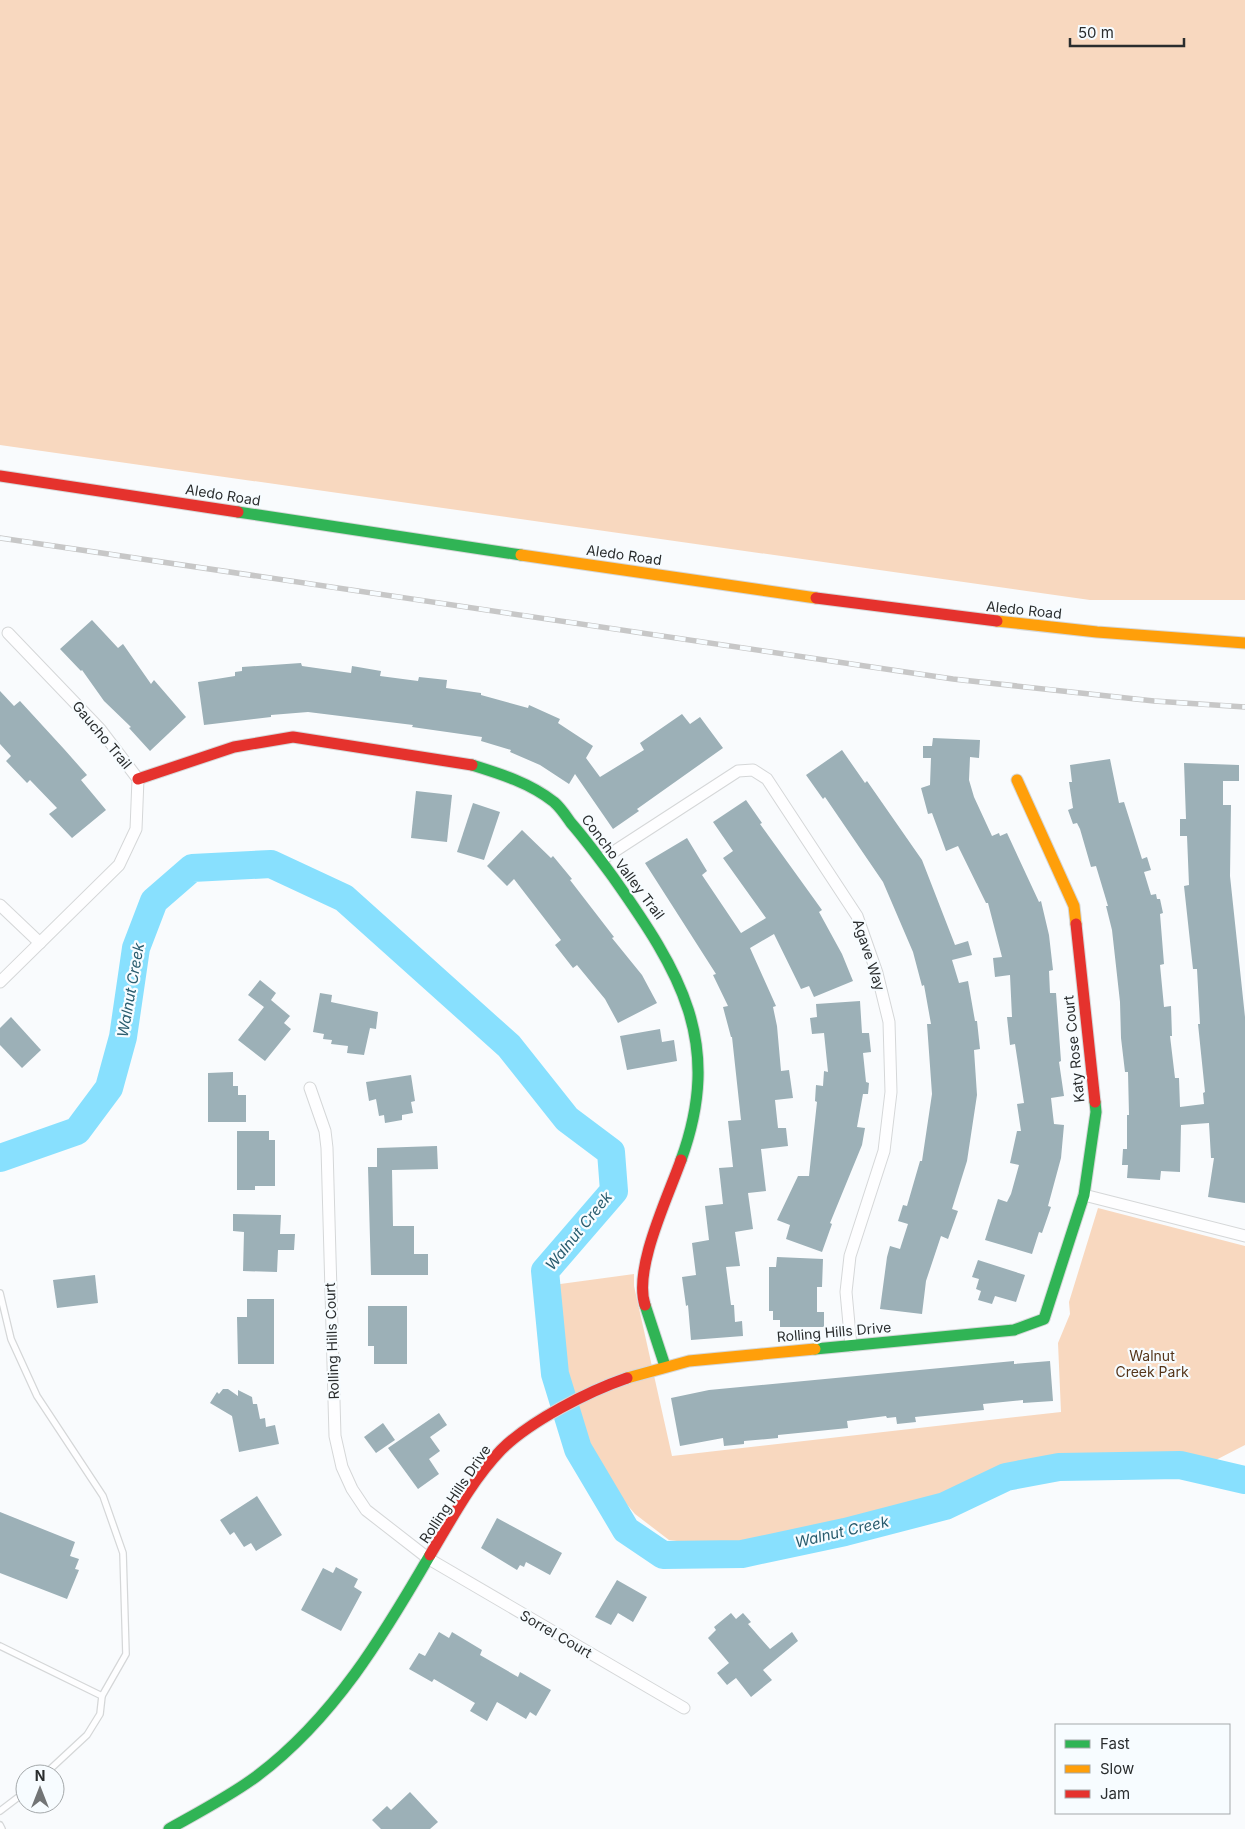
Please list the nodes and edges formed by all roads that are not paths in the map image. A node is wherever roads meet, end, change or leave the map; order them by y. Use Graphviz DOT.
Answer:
graph roads {
  1 [pos="0,476"];
  2 [pos="8,633"];
  3 [pos="1245,643"];
  4 [pos="138,779"];
  5 [pos="1017,780"];
  6 [pos="600,860"];
  7 [pos="0,905"];
  8 [pos="40,943"];
  9 [pos="0,982"];
  10 [pos="310,1088"];
  11 [pos="1084,1195"];
  12 [pos="1245,1236"];
  13 [pos="0,1293"];
  14 [pos="1044,1319"];
  15 [pos="851,1346"];
  16 [pos="665,1366"];
  17 [pos="429,1559"];
  18 [pos="0,1646"];
  19 [pos="102,1696"];
  20 [pos="684,1708"];
  21 [pos="56,1764"];
  22 [pos="15,1800"];
  23 [pos="0,1812"];
  24 [pos="0,1825"];
  25 [pos="2,1829"];
  26 [pos="169,1829"];
  1 -- 3 [label="street, Aledo Road"];
  2 -- 4 [label="street, Gaucho Trail"];
  4 -- 6 [label="street, Concho Valley Trail"];
  4 -- 8 [label="street, Gaucho Trail"];
  5 -- 11 [label="street, Katy Rose Court"];
  6 -- 15 [label="street, Agave Way"];
  6 -- 16 [label="street, Concho Valley Trail"];
  7 -- 8 [label="street"];
  8 -- 9 [label="street, Gaucho Trail"];
  10 -- 17 [label="street, Rolling Hills Court"];
  11 -- 12 [label="street"];
  11 -- 14 [label="street, Katy Rose Court"];
  13 -- 19 [label="lane"];
  14 -- 15 [label="street, Rolling Hills Drive"];
  15 -- 16 [label="street, Rolling Hills Drive"];
  16 -- 17 [label="street, Rolling Hills Drive"];
  17 -- 20 [label="street, Sorrel Court"];
  17 -- 26 [label="street, Rolling Hills Drive"];
  18 -- 19 [label="lane"];
  19 -- 21 [label="lane"];
  22 -- 23 [label="lane"];
  24 -- 25 [label="lane"];
}
